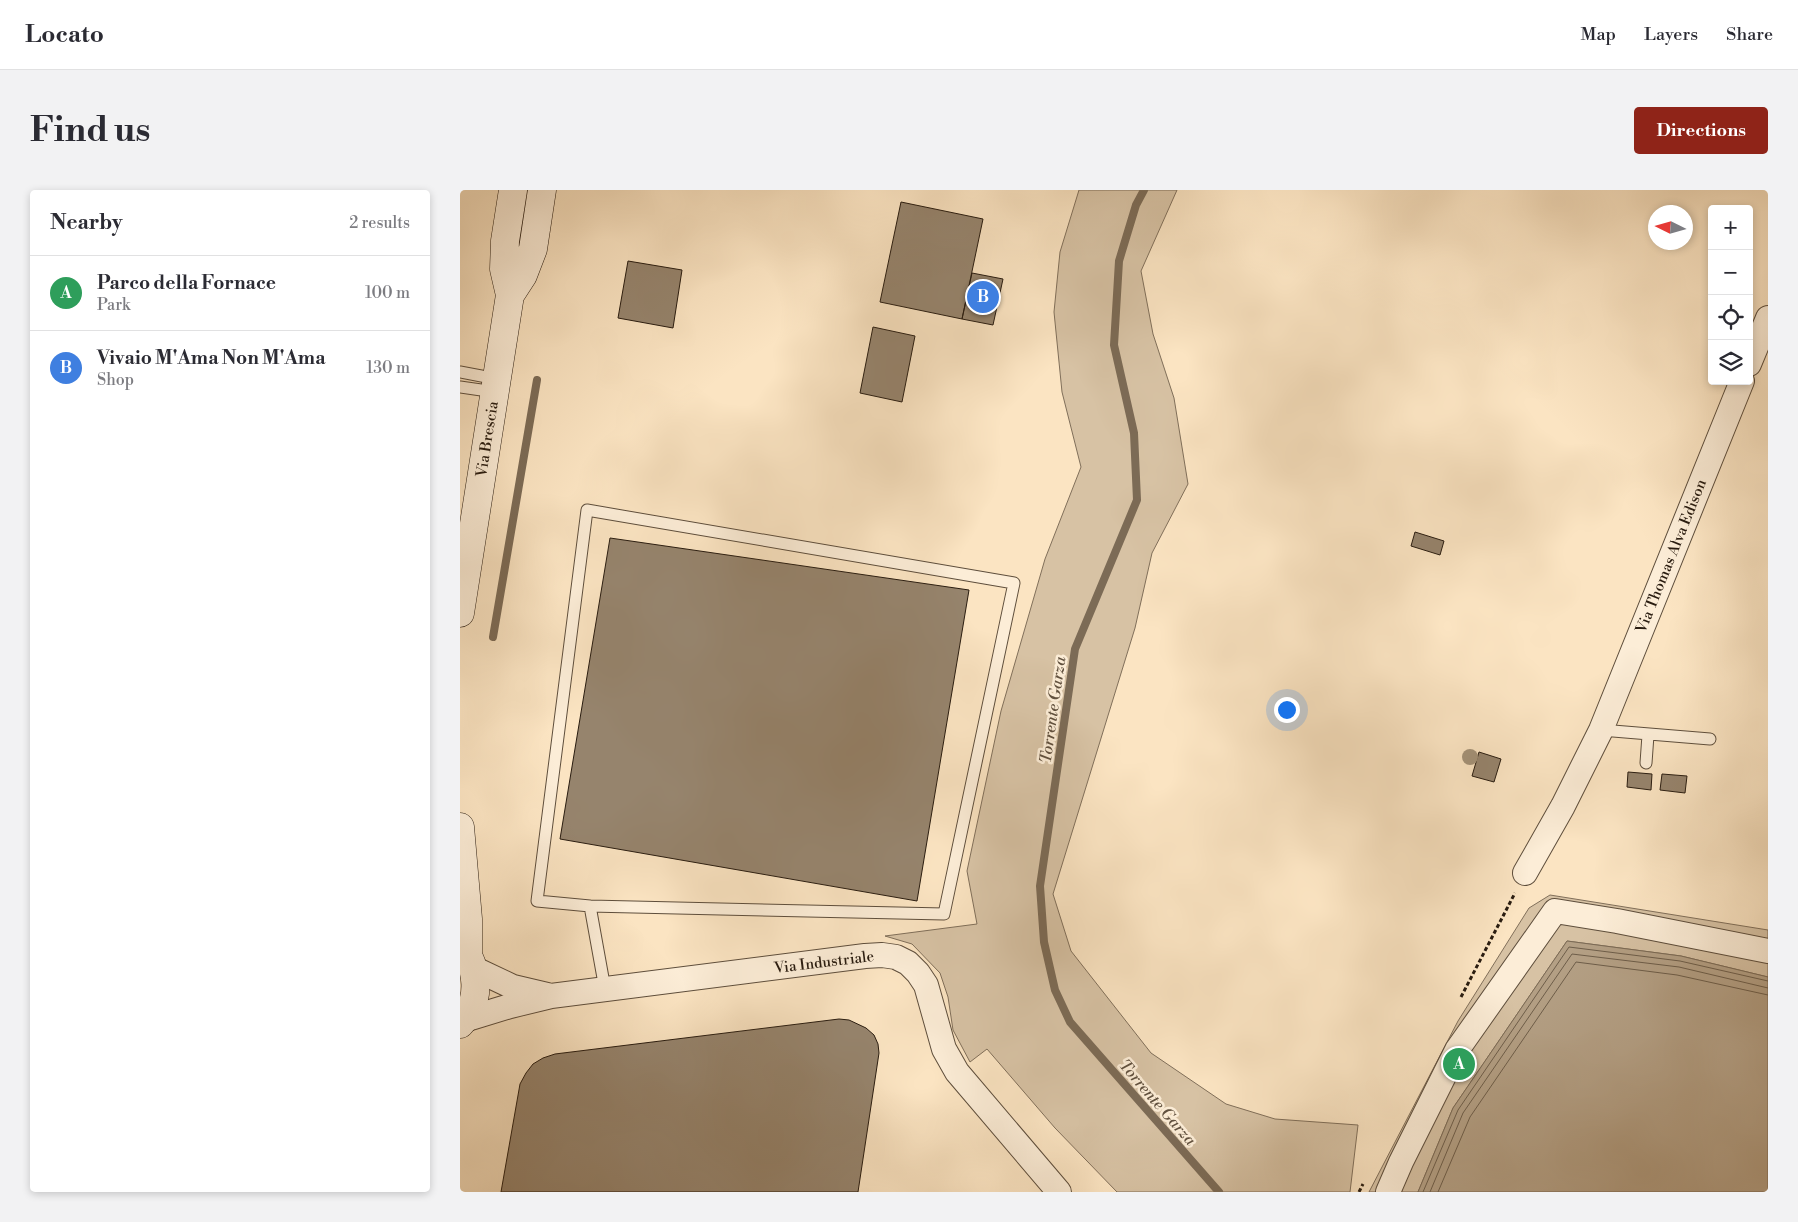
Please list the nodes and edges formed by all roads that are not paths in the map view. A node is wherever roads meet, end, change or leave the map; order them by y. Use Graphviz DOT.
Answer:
graph roads {
  1 [pos="513,190"];
  2 [pos="542,190"];
  3 [pos="510,296"];
  4 [pos="1768,318"];
  5 [pos="1753,354"];
  6 [pos="460,372"];
  7 [pos="1740,385"];
  8 [pos="496,386"];
  9 [pos="460,387"];
  10 [pos="460,613"];
  11 [pos="1601,730"];
  12 [pos="1648,735"];
  13 [pos="1710,739"];
  14 [pos="1646,763"];
  15 [pos="460,826"];
  16 [pos="1525,873"];
  17 [pos="590,906"];
  18 [pos="1768,951"];
  19 [pos="468,955"];
  20 [pos="605,989"];
  21 [pos="552,996"];
  22 [pos="462,1022"];
  23 [pos="1059,1192"];
  24 [pos="1388,1192"];
  1 -- 3 [label="main road, Via Brescia"];
  2 -- 3 [label="main road, Via Brescia"];
  3 -- 8 [label="main road, Via Brescia"];
  4 -- 5 [label="street"];
  6 -- 8 [label="lane"];
  7 -- 11 [label="street, Via Thomas Alva Edison"];
  8 -- 9 [label="lane"];
  8 -- 10 [label="main road, Via Brescia"];
  11 -- 12 [label="lane"];
  11 -- 16 [label="street, Via Thomas Alva Edison"];
  12 -- 13 [label="lane"];
  12 -- 14 [label="lane"];
  15 -- 19 [label="main road"];
  17 -- 17 [label="lane"];
  17 -- 20 [label="lane"];
  18 -- 24 [label="street"];
  19 -- 21 [label="street, Via Industriale"];
  19 -- 22 [label="main road"];
  20 -- 21 [label="street, Via Industriale"];
  20 -- 23 [label="street, Via Industriale"];
  21 -- 22 [label="street, Via Industriale"];
}
